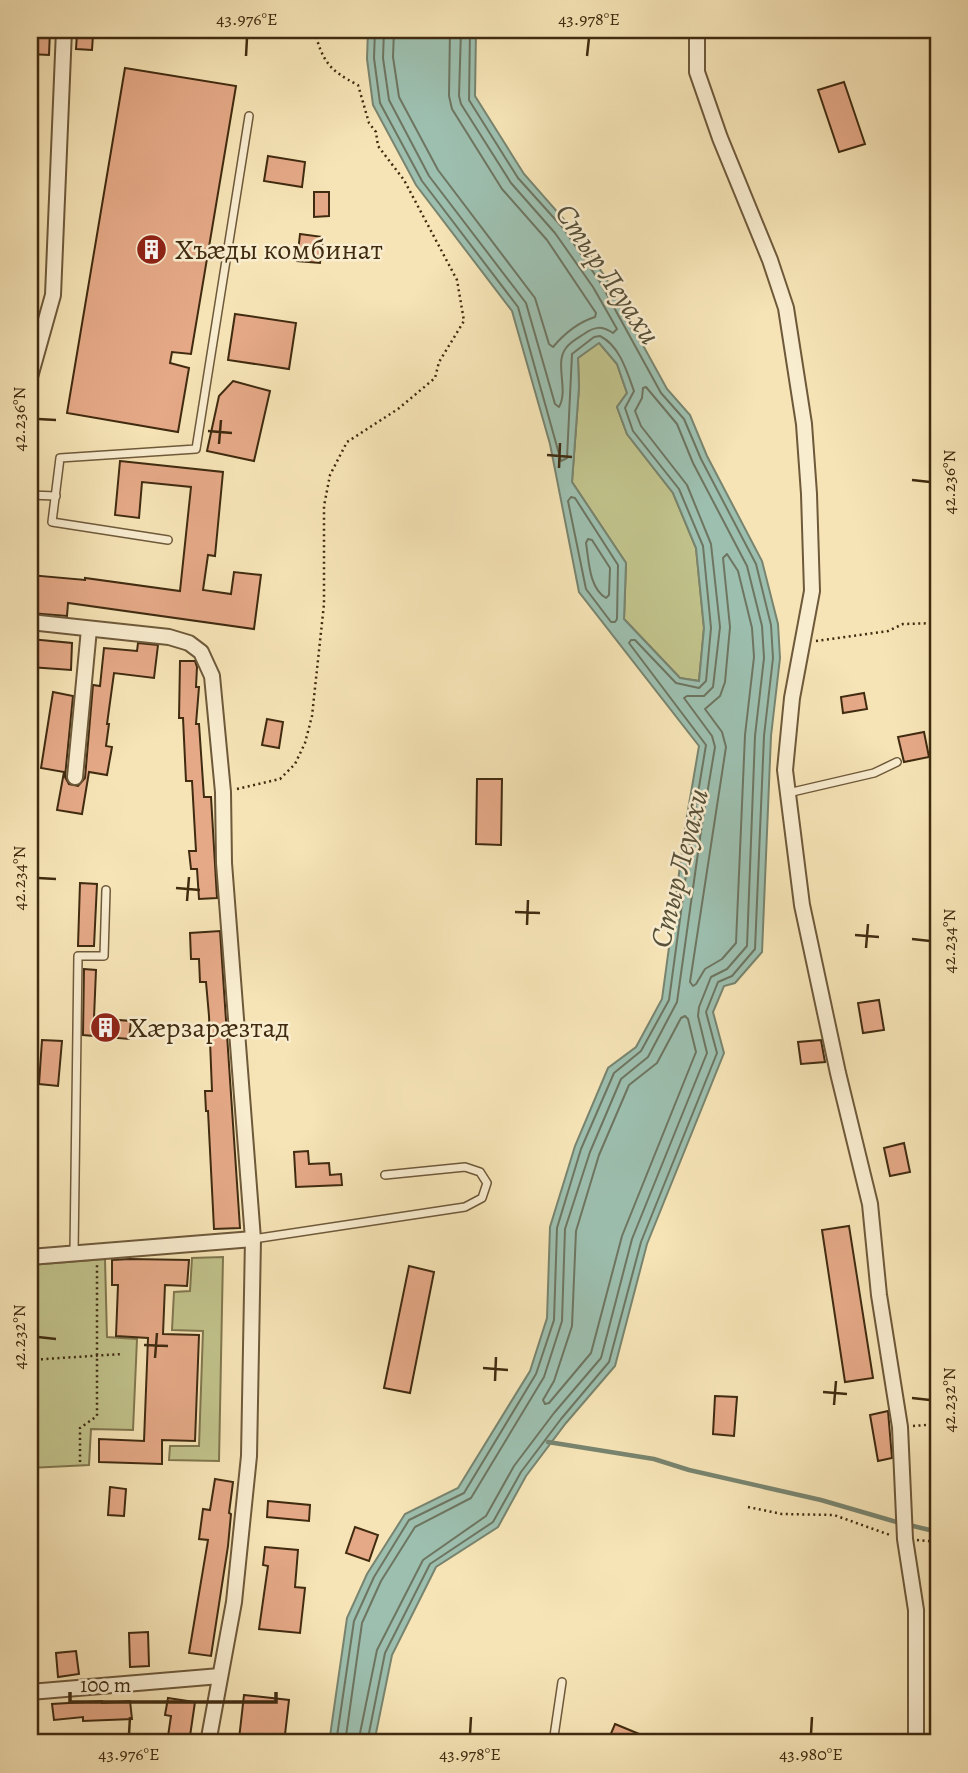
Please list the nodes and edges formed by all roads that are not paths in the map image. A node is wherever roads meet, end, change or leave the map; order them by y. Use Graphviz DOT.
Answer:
graph roads {
  1 [pos="64,30"];
  2 [pos="697,30"];
  3 [pos="249,116"];
  4 [pos="30,377"];
  5 [pos="30,495"];
  6 [pos="56,496"];
  7 [pos="168,540"];
  8 [pos="30,622"];
  9 [pos="89,629"];
  10 [pos="897,762"];
  11 [pos="75,777"];
  12 [pos="788,793"];
  13 [pos="106,890"];
  14 [pos="385,1174"];
  15 [pos="253,1239"];
  16 [pos="74,1254"];
  17 [pos="30,1256"];
  18 [pos="220,1676"];
  19 [pos="562,1682"];
  20 [pos="30,1692"];
  21 [pos="208,1743"];
  22 [pos="553,1743"];
  23 [pos="916,1743"];
  1 -- 4 [label="street"];
  2 -- 12 [label="street"];
  3 -- 6 [label="lane"];
  5 -- 6 [label="lane"];
  6 -- 7 [label="lane"];
  8 -- 9 [label="street"];
  9 -- 11 [label="street"];
  9 -- 15 [label="street"];
  10 -- 12 [label="lane"];
  12 -- 23 [label="street"];
  13 -- 16 [label="lane"];
  14 -- 15 [label="lane"];
  15 -- 16 [label="street"];
  15 -- 18 [label="street"];
  16 -- 17 [label="street"];
  18 -- 20 [label="street"];
  18 -- 21 [label="street"];
  19 -- 22 [label="lane"];
}
